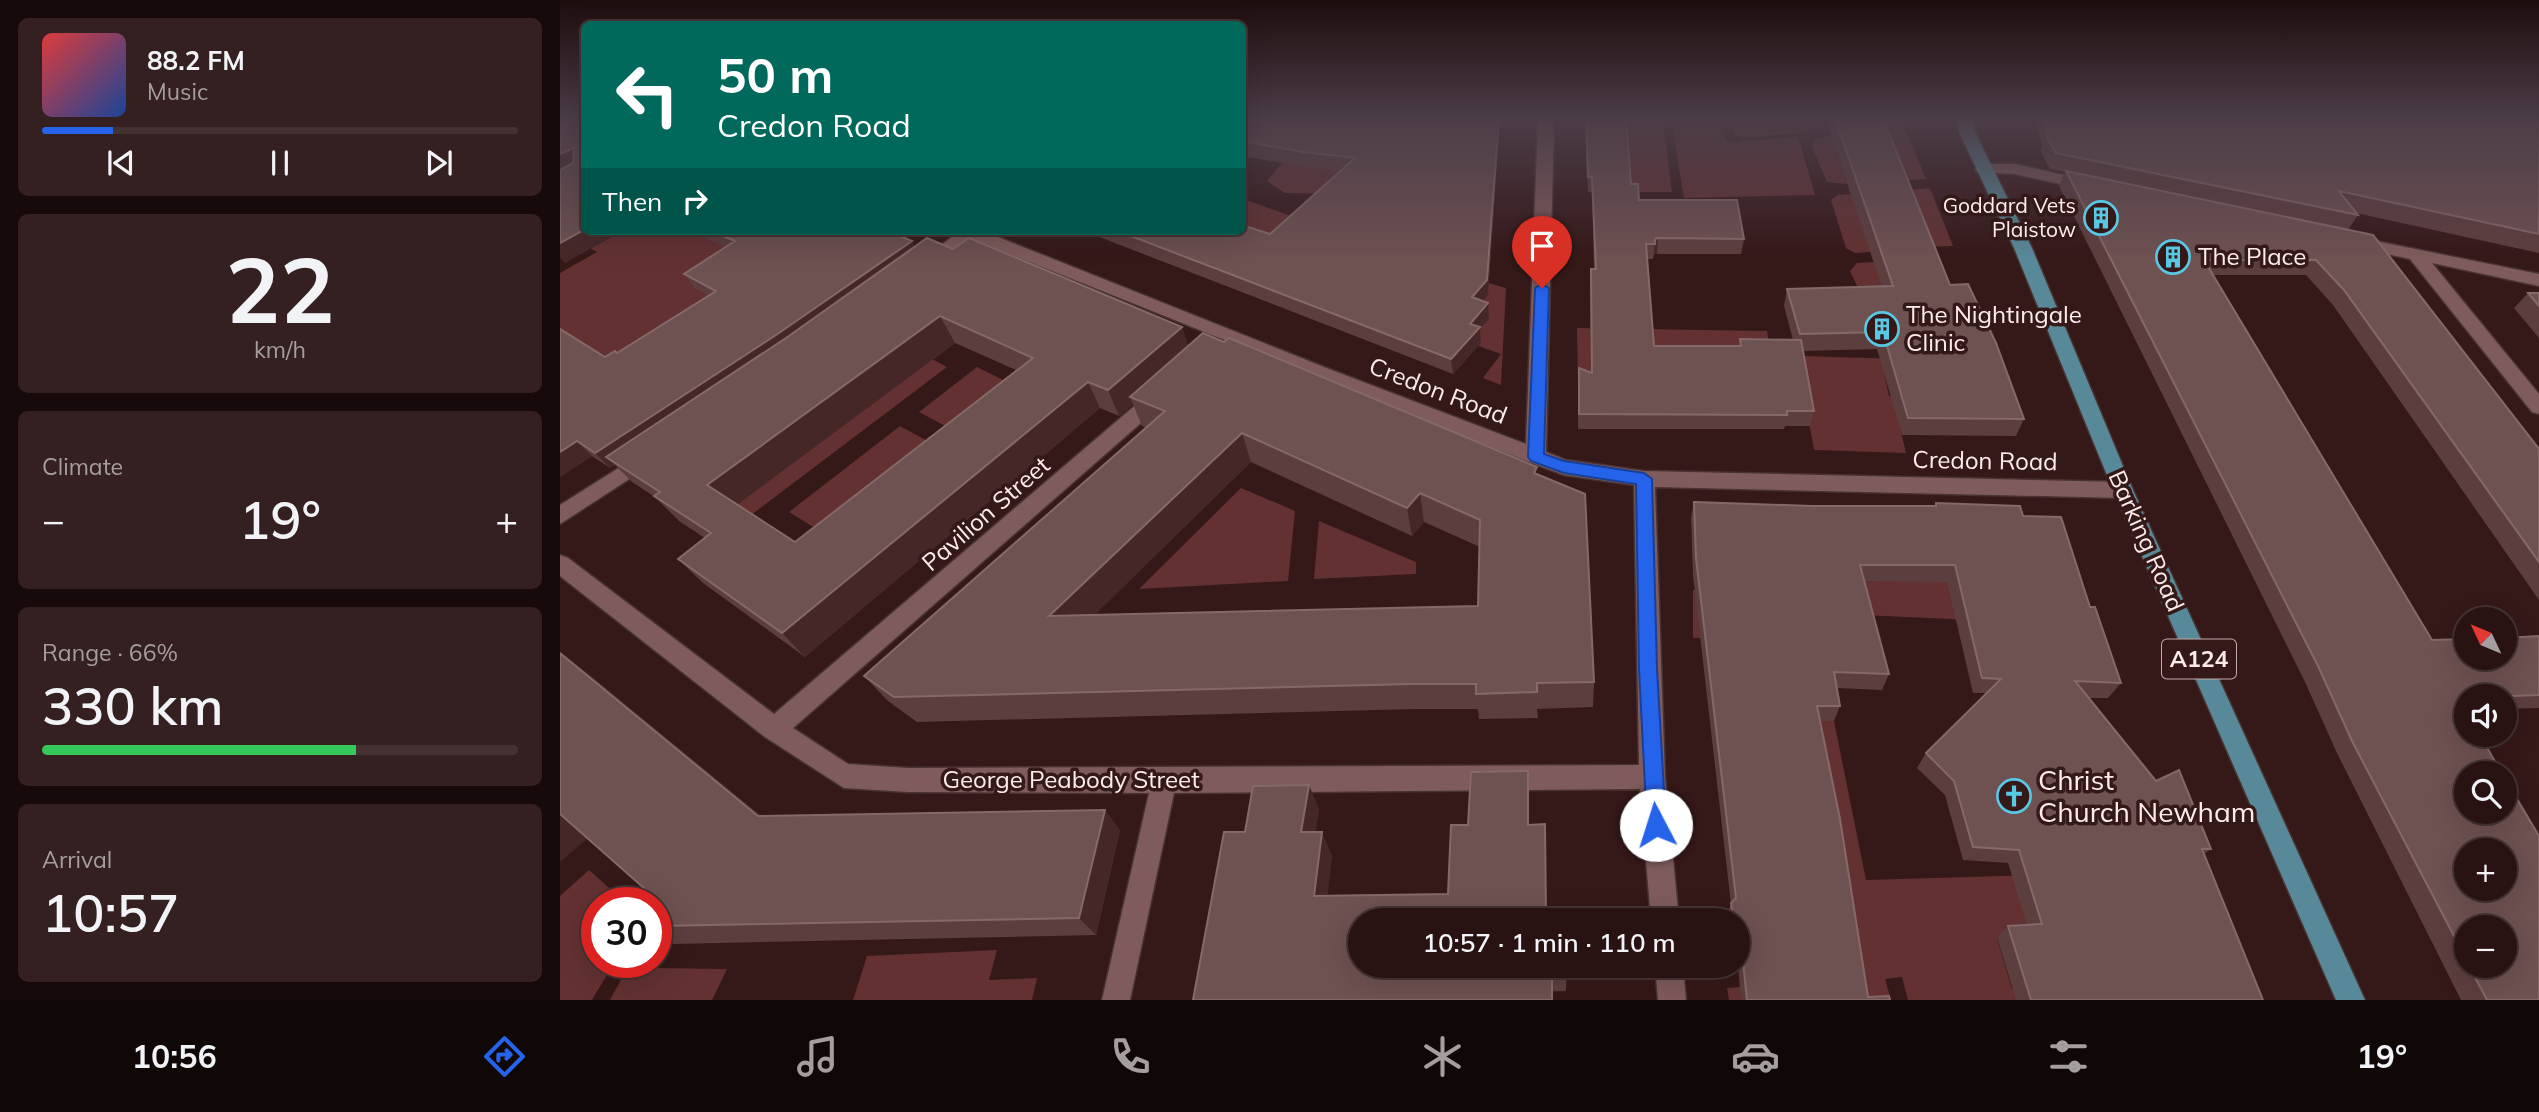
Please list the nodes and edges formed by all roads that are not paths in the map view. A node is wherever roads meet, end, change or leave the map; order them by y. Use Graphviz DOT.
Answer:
graph roads {
  1 [pos="1545,165"];
  2 [pos="1981,165"];
  3 [pos="1983,169"];
  4 [pos="2103,188"];
  5 [pos="964,235"];
  6 [pos="979,235"];
  7 [pos="2337,238"];
  8 [pos="2416,255"];
  9 [pos="916,271"];
  10 [pos="2539,280"];
  11 [pos="1228,334"];
  12 [pos="1209,351"];
  13 [pos="1179,378"];
  14 [pos="2539,407"];
  15 [pos="664,446"];
  16 [pos="1536,457"];
  17 [pos="1644,479"];
  18 [pos="2123,490"];
  19 [pos="560,516"];
  20 [pos="560,564"];
  21 [pos="774,729"];
  22 [pos="1652,777"];
  23 [pos="1164,781"];
  24 [pos="1664,908"];
  25 [pos="1670,978"];
  26 [pos="1116,1000"];
  27 [pos="1672,1000"];
  28 [pos="2351,1000"];
  1 -- 16 [label="street"];
  2 -- 3 [label="main road, Barking Road / A124"];
  3 -- 4 [label="street"];
  3 -- 18 [label="main road, Barking Road / A124"];
  5 -- 9 [label="street"];
  6 -- 11 [label="street, Credon Road"];
  7 -- 8 [label="street"];
  8 -- 10 [label="street"];
  8 -- 14 [label="street"];
  11 -- 12 [label="street"];
  11 -- 16 [label="street, Credon Road"];
  13 -- 21 [label="street, Pavilion Street"];
  15 -- 19 [label="street"];
  16 -- 17 [label="street, Credon Road"];
  17 -- 18 [label="street, Credon Road"];
  17 -- 22 [label="street"];
  18 -- 28 [label="main road, Barking Road / A124"];
  20 -- 21 [label="street, George Peabody Street"];
  21 -- 23 [label="street, George Peabody Street"];
  22 -- 23 [label="street, George Peabody Street"];
  22 -- 24 [label="street"];
  23 -- 26 [label="street"];
  25 -- 27 [label="street"];
}
